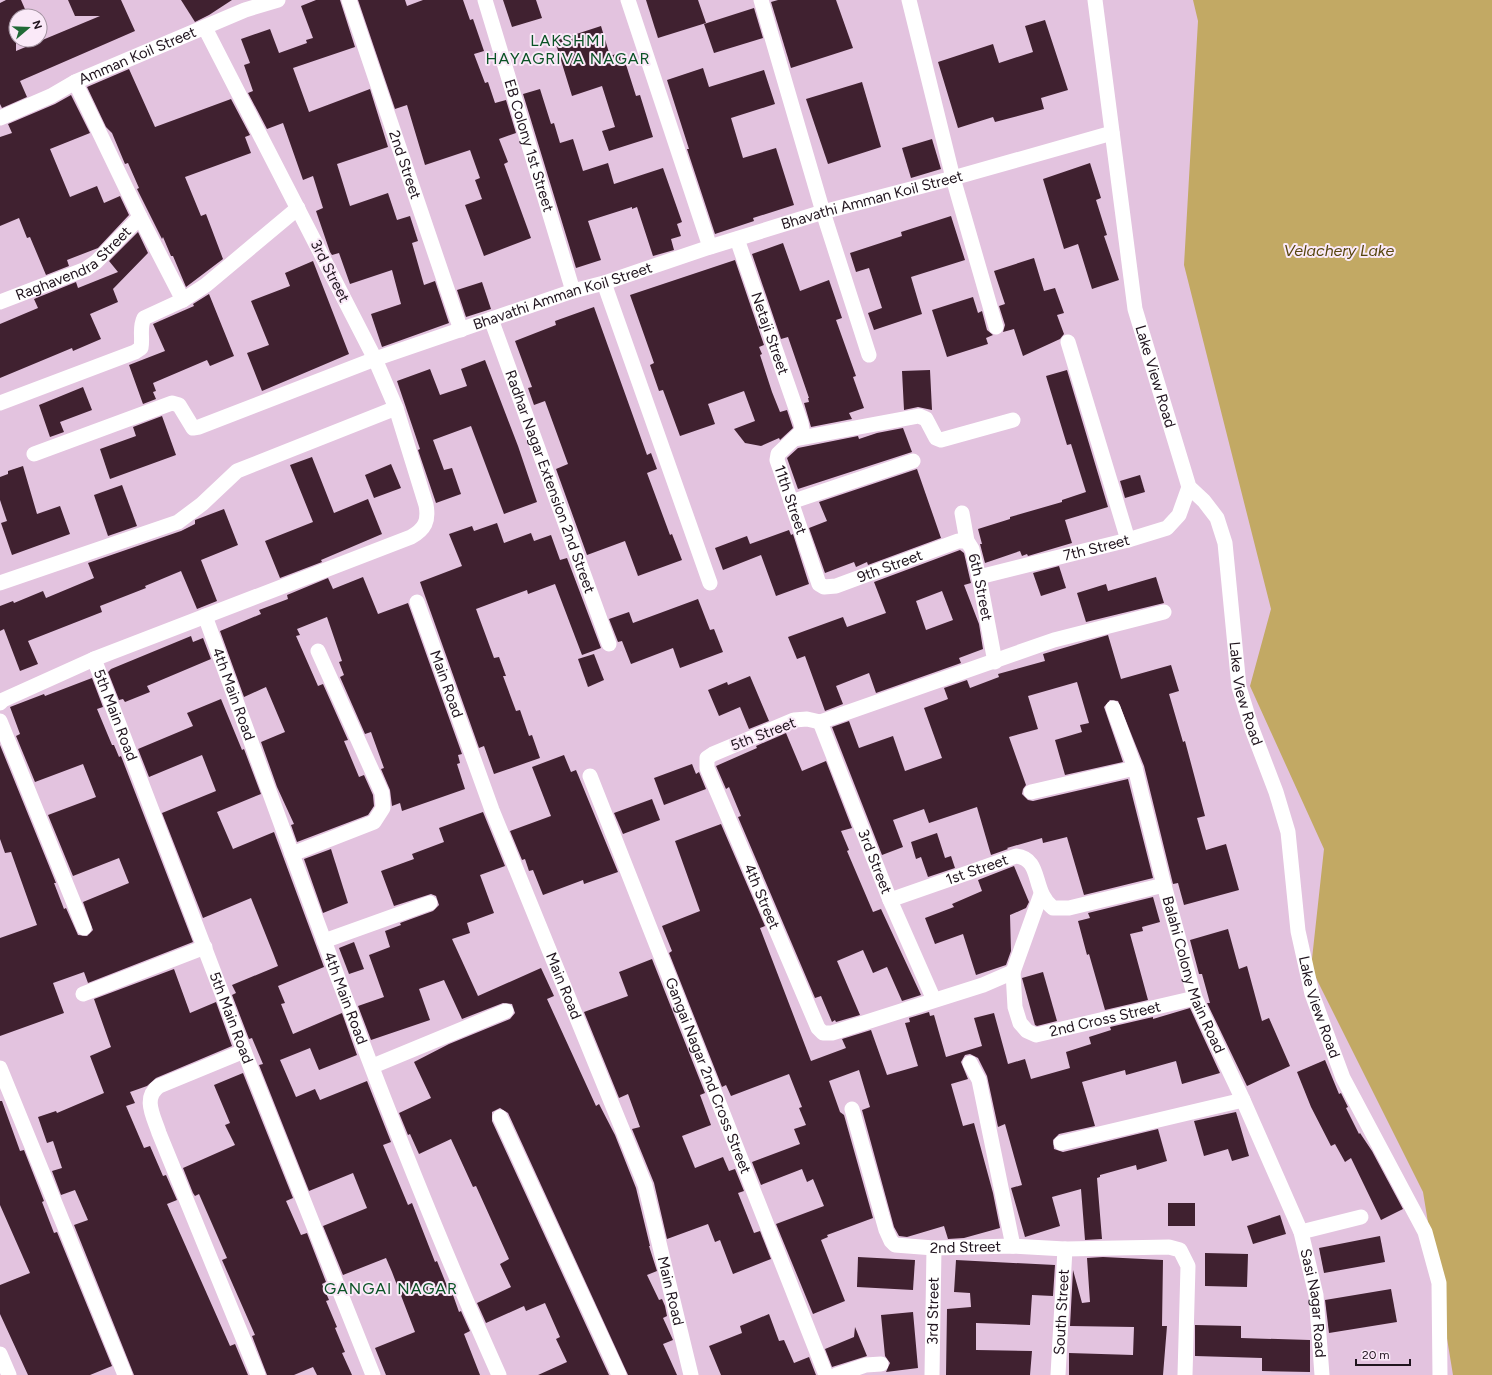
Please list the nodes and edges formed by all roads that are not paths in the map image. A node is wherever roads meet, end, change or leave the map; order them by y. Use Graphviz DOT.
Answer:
graph roads {
  1 [pos="278,0"];
  2 [pos="350,0"];
  3 [pos="485,0"];
  4 [pos="628,0"];
  5 [pos="761,0"];
  6 [pos="909,0"];
  7 [pos="1095,0"];
  8 [pos="205,28"];
  9 [pos="75,82"];
  10 [pos="0,118"];
  11 [pos="1112,132"];
  12 [pos="953,178"];
  13 [pos="298,208"];
  14 [pos="823,212"];
  15 [pos="140,217"];
  16 [pos="736,239"];
  17 [pos="710,247"];
  18 [pos="604,283"];
  19 [pos="573,291"];
  20 [pos="183,300"];
  21 [pos="0,302"];
  22 [pos="491,319"];
  23 [pos="996,327"];
  24 [pos="461,330"];
  25 [pos="1068,342"];
  26 [pos="870,355"];
  27 [pos="375,359"];
  28 [pos="0,403"];
  29 [pos="396,408"];
  30 [pos="1013,420"];
  31 [pos="798,434"];
  32 [pos="34,454"];
  33 [pos="913,461"];
  34 [pos="1189,487"];
  35 [pos="791,502"];
  36 [pos="962,513"];
  37 [pos="1128,540"];
  38 [pos="967,541"];
  39 [pos="979,577"];
  40 [pos="816,580"];
  41 [pos="0,583"];
  42 [pos="710,583"];
  43 [pos="417,602"];
  44 [pos="1164,612"];
  45 [pos="205,616"];
  46 [pos="609,644"];
  47 [pos="318,651"];
  48 [pos="94,659"];
  49 [pos="995,662"];
  50 [pos="0,703"];
  51 [pos="1113,708"];
  52 [pos="0,721"];
  53 [pos="820,722"];
  54 [pos="707,758"];
  55 [pos="1134,768"];
  56 [pos="590,776"];
  57 [pos="1031,792"];
  58 [pos="292,854"];
  59 [pos="1164,886"];
  60 [pos="1041,894"];
  61 [pos="890,900"];
  62 [pos="430,903"];
  63 [pos="84,928"];
  64 [pos="324,941"];
  65 [pos="206,947"];
  66 [pos="1013,972"];
  67 [pos="83,994"];
  68 [pos="1195,998"];
  69 [pos="934,1000"];
  70 [pos="506,1011"];
  71 [pos="244,1051"];
  72 [pos="970,1063"];
  73 [pos="373,1066"];
  74 [pos="0,1068"];
  75 [pos="1243,1100"];
  76 [pos="852,1108"];
  77 [pos="500,1117"];
  78 [pos="1061,1143"];
  79 [pos="1361,1217"];
  80 [pos="1301,1232"];
  81 [pos="1013,1246"];
  82 [pos="934,1248"];
  83 [pos="1065,1249"];
  84 [pos="0,1354"];
  85 [pos="881,1364"];
  86 [pos="9,1375"];
  87 [pos="125,1375"];
  88 [pos="258,1375"];
  89 [pos="373,1375"];
  90 [pos="499,1375"];
  91 [pos="619,1375"];
  92 [pos="691,1375"];
  93 [pos="826,1375"];
  94 [pos="836,1375"];
  95 [pos="932,1375"];
  96 [pos="1058,1375"];
  97 [pos="1185,1375"];
  98 [pos="1322,1375"];
  99 [pos="1440,1375"];
  1 -- 8 [label="street, Amman Koil Street"];
  2 -- 24 [label="street, 2nd Street"];
  3 -- 19 [label="street, EB Colony 1st Street"];
  4 -- 17 [label="street"];
  5 -- 14 [label="street"];
  6 -- 12 [label="street"];
  7 -- 11 [label="street, Lake View Road"];
  8 -- 9 [label="street, Amman Koil Street"];
  8 -- 13 [label="street, 3rd Street"];
  9 -- 10 [label="street, Amman Koil Street"];
  9 -- 15 [label="street"];
  11 -- 12 [label="street, Bhavathi Amman Koil Street"];
  11 -- 34 [label="street, Lake View Road"];
  12 -- 14 [label="street, Bhavathi Amman Koil Street"];
  12 -- 23 [label="street"];
  13 -- 20 [label="street"];
  13 -- 27 [label="street, 3rd Street"];
  14 -- 16 [label="street, Bhavathi Amman Koil Street"];
  14 -- 26 [label="street"];
  15 -- 20 [label="street"];
  15 -- 21 [label="street, Raghavendra Street"];
  16 -- 17 [label="street, Bhavathi Amman Koil Street"];
  16 -- 31 [label="street, Netaji Street"];
  17 -- 18 [label="street, Bhavathi Amman Koil Street"];
  18 -- 19 [label="street, Bhavathi Amman Koil Street"];
  18 -- 42 [label="street"];
  19 -- 22 [label="street, Bhavathi Amman Koil Street"];
  20 -- 28 [label="street"];
  22 -- 24 [label="street, Bhavathi Amman Koil Street"];
  22 -- 46 [label="street, Radhar Nagar Extension 2nd Street"];
  24 -- 27 [label="street, Bhavathi Amman Koil Street"];
  25 -- 37 [label="street"];
  27 -- 29 [label="street, 3rd Street"];
  27 -- 32 [label="street, Bhavathi Amman Koil Street"];
  29 -- 41 [label="street"];
  29 -- 45 [label="street, 3rd Street"];
  30 -- 31 [label="street"];
  31 -- 35 [label="street, 11th Street"];
  33 -- 35 [label="street"];
  34 -- 37 [label="street, 7th Street"];
  34 -- 99 [label="street, Lake View Road"];
  35 -- 40 [label="street, 11th Street"];
  36 -- 38 [label="street, 6th Street"];
  37 -- 39 [label="street, 7th Street"];
  38 -- 39 [label="street, 6th Street"];
  38 -- 40 [label="street, 9th Street"];
  39 -- 49 [label="street, 6th Street"];
  43 -- 92 [label="street, Main Road"];
  44 -- 49 [label="street"];
  45 -- 48 [label="street"];
  45 -- 58 [label="street, 4th Main Road"];
  47 -- 58 [label="street"];
  48 -- 50 [label="street"];
  48 -- 65 [label="street, 5th Main Road"];
  49 -- 53 [label="street"];
  51 -- 55 [label="street, Balahi Colony Main Road"];
  52 -- 63 [label="street"];
  53 -- 54 [label="street, 5th Street"];
  53 -- 61 [label="street, 3rd Street"];
  54 -- 69 [label="street, 4th Street"];
  55 -- 57 [label="street"];
  55 -- 59 [label="street, Balahi Colony Main Road"];
  56 -- 93 [label="street, Gangai Nagar 2nd Cross Street"];
  58 -- 64 [label="street, 4th Main Road"];
  59 -- 60 [label="street"];
  59 -- 68 [label="street, Balahi Colony Main Road"];
  60 -- 61 [label="street, 1st Street"];
  60 -- 66 [label="street"];
  61 -- 69 [label="street, 3rd Street"];
  62 -- 64 [label="street"];
  64 -- 73 [label="street, 4th Main Road"];
  65 -- 67 [label="street"];
  65 -- 71 [label="street, 5th Main Road"];
  66 -- 68 [label="street, 2nd Cross Street"];
  66 -- 69 [label="street"];
  68 -- 75 [label="street, Balahi Colony Main Road"];
  70 -- 73 [label="street"];
  71 -- 88 [label="street"];
  71 -- 89 [label="street, 5th Main Road"];
  72 -- 81 [label="street"];
  73 -- 90 [label="street, 4th Main Road"];
  74 -- 87 [label="street"];
  75 -- 78 [label="street"];
  75 -- 80 [label="street, Balahi Colony Main Road"];
  76 -- 82 [label="street, 2nd Street"];
  77 -- 91 [label="street"];
  79 -- 80 [label="street"];
  80 -- 98 [label="street, Sasi Nagar Road"];
  81 -- 82 [label="street, 2nd Street"];
  81 -- 83 [label="street, 2nd Street"];
  82 -- 95 [label="street, 3rd Street"];
  83 -- 96 [label="street, South Street"];
  83 -- 97 [label="street, 2nd Street"];
  84 -- 86 [label="street"];
  85 -- 94 [label="street"];
}
